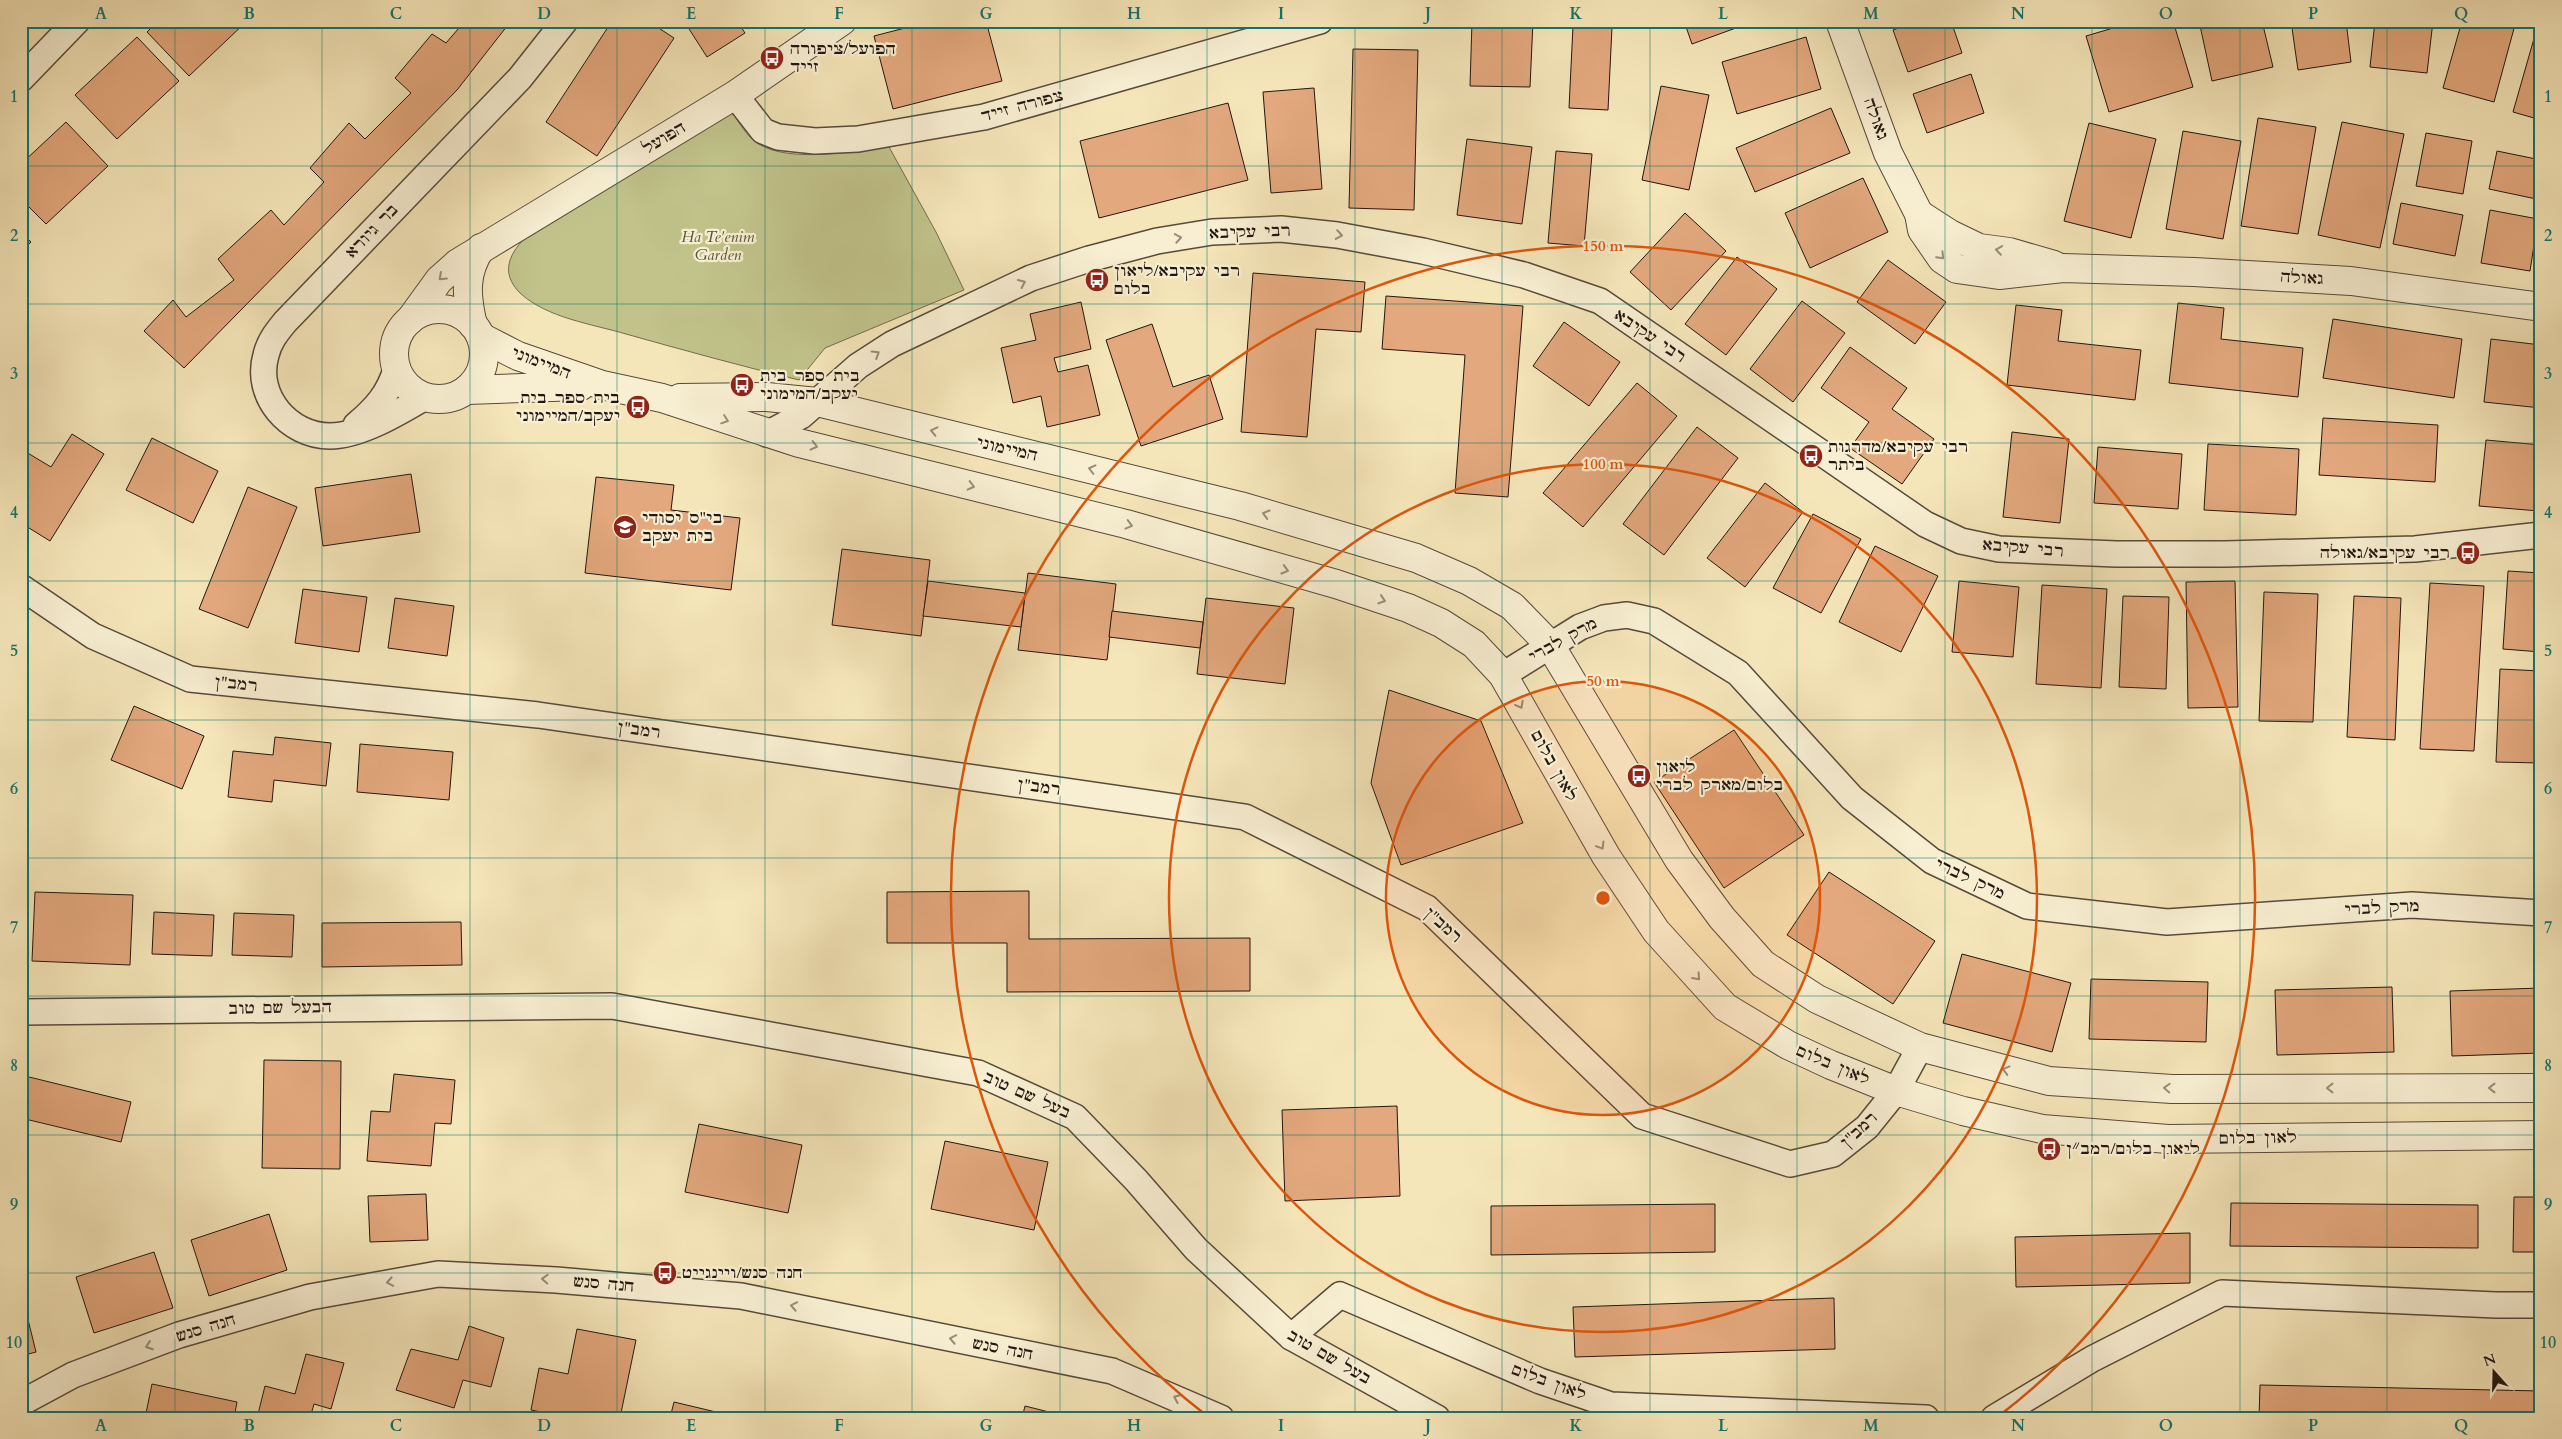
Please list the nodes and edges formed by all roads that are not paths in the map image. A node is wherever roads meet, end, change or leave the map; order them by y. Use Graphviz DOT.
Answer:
graph roads {
  1 [pos="77,21"];
  2 [pos="564,21"];
  3 [pos="842,21"];
  4 [pos="1320,21"];
  5 [pos="1840,21"];
  6 [pos="21,79"];
  7 [pos="735,95"];
  8 [pos="481,248"];
  9 [pos="2541,307"];
  10 [pos="410,320"];
  11 [pos="477,331"];
  12 [pos="396,369"];
  13 [pos="602,385"];
  14 [pos="466,390"];
  15 [pos="425,397"];
  16 [pos="662,398"];
  17 [pos="817,402"];
  18 [pos="766,434"];
  19 [pos="331,436"];
  20 [pos="2541,535"];
  21 [pos="1336,584"];
  22 [pos="21,586"];
  23 [pos="1550,645"];
  24 [pos="1503,675"];
  25 [pos="2541,913"];
  26 [pos="539,1006"];
  27 [pos="21,1012"];
  28 [pos="1920,1047"];
  29 [pos="2541,1088"];
  30 [pos="1896,1091"];
  31 [pos="2541,1135"];
  32 [pos="2541,1305"];
  33 [pos="1291,1337"];
  34 [pos="21,1403"];
  35 [pos="1221,1418"];
  36 [pos="1437,1418"];
  37 [pos="1926,1418"];
  38 [pos="1994,1418"];
  1 -- 6 [label="street"];
  2 -- 19 [label="street, בר גיורא"];
  3 -- 7 [label="street, הפועל"];
  4 -- 7 [label="street, צפורה זייד"];
  5 -- 9 [label="street, גאולה"];
  7 -- 8 [label="street, הפועל"];
  8 -- 10 [label="street, הפועל, one-way"];
  8 -- 11 [label="street"];
  10 -- 11 [label="street"];
  10 -- 12 [label="street"];
  11 -- 13 [label="street, המיימוני"];
  11 -- 14 [label="street"];
  12 -- 15 [label="street"];
  12 -- 19 [label="street"];
  13 -- 14 [label="street, המיימוני"];
  13 -- 16 [label="street, המיימוני"];
  14 -- 15 [label="street"];
  15 -- 19 [label="street, בר גיורא"];
  16 -- 17 [label="street, המיימוני"];
  16 -- 18 [label="street, המיימוני, one-way"];
  17 -- 18 [label="street, רבי עקיבא"];
  17 -- 20 [label="street, רבי עקיבא, one-way"];
  23 -- 17 [label="street, המיימוני, one-way"];
  18 -- 21 [label="street, המיימוני, one-way"];
  21 -- 24 [label="street, לאון בלום, one-way"];
  22 -- 30 [label="street, רמב\"ן"];
  23 -- 24 [label="street, מרק לברי"];
  23 -- 25 [label="street, מרק לברי"];
  23 -- 28 [label="street"];
  24 -- 30 [label="street, לאון בלום, one-way"];
  26 -- 27 [label="street, הבעל שם טוב"];
  26 -- 33 [label="street, בעל שם טוב"];
  29 -- 28 [label="street, one-way"];
  28 -- 30 [label="street, רמב\"ן"];
  30 -- 31 [label="street, לאון בלום"];
  32 -- 38 [label="street"];
  33 -- 36 [label="street, בעל שם טוב"];
  33 -- 37 [label="street, לאון בלום"];
  35 -- 34 [label="street, חנה סנש, one-way"];
}
